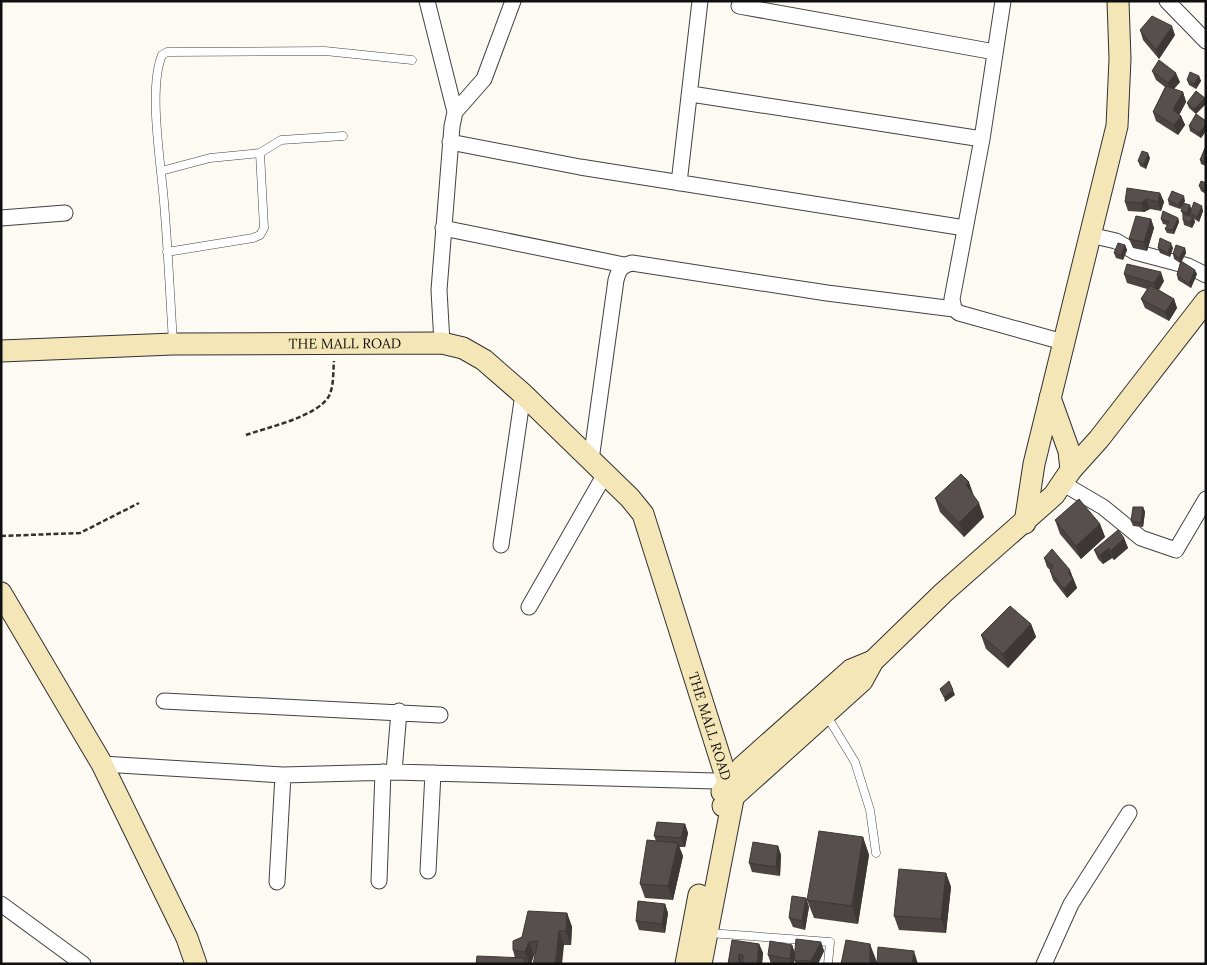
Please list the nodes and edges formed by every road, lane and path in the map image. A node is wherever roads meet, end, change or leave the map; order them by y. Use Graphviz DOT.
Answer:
graph roads {
  1 [pos="427,1"];
  2 [pos="513,1"];
  3 [pos="700,1"];
  4 [pos="1003,1"];
  5 [pos="1118,1"];
  6 [pos="1166,1"];
  7 [pos="739,6"];
  8 [pos="1206,41"];
  9 [pos="995,52"];
  10 [pos="412,60"];
  11 [pos="691,94"];
  12 [pos="455,112"];
  13 [pos="343,136"];
  14 [pos="982,139"];
  15 [pos="450,142"];
  16 [pos="260,153"];
  17 [pos="161,171"];
  18 [pos="679,183"];
  19 [pos="64,213"];
  20 [pos="1,218"];
  21 [pos="443,228"];
  22 [pos="965,228"];
  23 [pos="1090,235"];
  24 [pos="167,252"];
  25 [pos="624,265"];
  26 [pos="1206,275"];
  27 [pos="1206,301"];
  28 [pos="954,309"];
  29 [pos="442,342"];
  30 [pos="1063,342"];
  31 [pos="336,343"];
  32 [pos="173,344"];
  33 [pos="1,351"];
  34 [pos="523,394"];
  35 [pos="1050,398"];
  36 [pos="246,435"];
  37 [pos="598,467"];
  38 [pos="1067,477"];
  39 [pos="1206,499"];
  40 [pos="139,503"];
  41 [pos="1025,523"];
  42 [pos="1,536"];
  43 [pos="501,546"];
  44 [pos="1,593"];
  45 [pos="529,607"];
  46 [pos="873,661"];
  47 [pos="164,701"];
  48 [pos="399,711"];
  49 [pos="826,714"];
  50 [pos="440,715"];
  51 [pos="102,764"];
  52 [pos="389,772"];
  53 [pos="433,773"];
  54 [pos="283,775"];
  55 [pos="722,794"];
  56 [pos="1129,813"];
  57 [pos="876,853"];
  58 [pos="428,871"];
  59 [pos="379,881"];
  60 [pos="277,882"];
  61 [pos="1,904"];
  62 [pos="707,933"];
  63 [pos="83,964"];
  64 [pos="196,964"];
  65 [pos="686,964"];
  66 [pos="701,964"];
  67 [pos="828,964"];
  68 [pos="1044,964"];
  1 -- 12 [label="street"];
  2 -- 12 [label="street"];
  3 -- 11 [label="street"];
  4 -- 9 [label="street"];
  5 -- 23 [label="street"];
  6 -- 8 [label="street"];
  7 -- 9 [label="street"];
  9 -- 14 [label="street"];
  10 -- 17 [label="lane"];
  11 -- 14 [label="street"];
  11 -- 18 [label="street"];
  12 -- 15 [label="street"];
  13 -- 16 [label="lane"];
  14 -- 22 [label="street"];
  15 -- 18 [label="street"];
  15 -- 21 [label="street"];
  16 -- 17 [label="lane"];
  16 -- 24 [label="lane"];
  17 -- 24 [label="lane"];
  18 -- 22 [label="street"];
  19 -- 20 [label="street"];
  21 -- 25 [label="street"];
  21 -- 29 [label="street"];
  22 -- 28 [label="street"];
  23 -- 26 [label="street"];
  23 -- 30 [label="street"];
  24 -- 32 [label="lane"];
  25 -- 28 [label="street"];
  25 -- 37 [label="street"];
  27 -- 38 [label="street"];
  28 -- 30 [label="street"];
  29 -- 31 [label="street, THE MALL ROAD"];
  29 -- 34 [label="street, THE MALL ROAD"];
  30 -- 35 [label="street"];
  31 -- 32 [label="street, THE MALL ROAD"];
  31 -- 36 [label="path"];
  32 -- 33 [label="street, THE MALL ROAD"];
  34 -- 37 [label="street, THE MALL ROAD"];
  34 -- 43 [label="street"];
  35 -- 38 [label="street"];
  35 -- 41 [label="street"];
  37 -- 45 [label="street"];
  37 -- 55 [label="street, THE MALL ROAD"];
  38 -- 39 [label="street"];
  38 -- 41 [label="street"];
  40 -- 42 [label="path"];
  41 -- 46 [label="street"];
  44 -- 51 [label="street"];
  46 -- 49 [label="street"];
  46 -- 55 [label="street"];
  47 -- 48 [label="street"];
  48 -- 50 [label="street"];
  48 -- 52 [label="street"];
  49 -- 55 [label="street"];
  49 -- 57 [label="lane"];
  51 -- 54 [label="street"];
  51 -- 64 [label="street"];
  52 -- 53 [label="street"];
  52 -- 54 [label="street"];
  52 -- 59 [label="street"];
  53 -- 55 [label="street"];
  53 -- 58 [label="street"];
  54 -- 60 [label="street"];
  55 -- 62 [label="street, THE MALL ROAD"];
  55 -- 65 [label="street, THE MALL ROAD"];
  56 -- 68 [label="street"];
  61 -- 63 [label="street"];
  62 -- 66 [label="street, THE MALL ROAD"];
  62 -- 67 [label="lane"];
}
